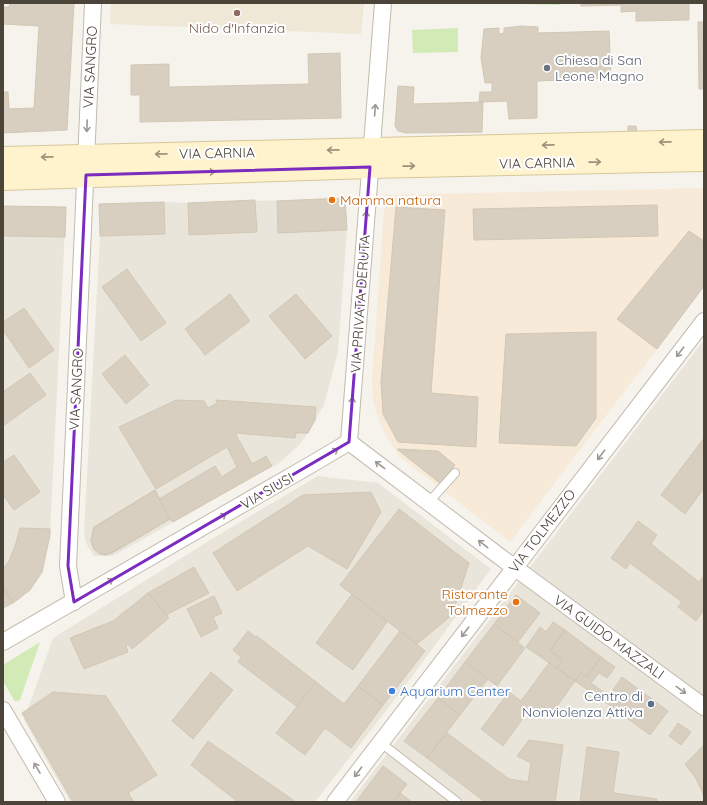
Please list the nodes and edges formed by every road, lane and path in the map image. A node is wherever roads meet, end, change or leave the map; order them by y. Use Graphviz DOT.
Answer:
graph roads {
  1 [pos="93,3"];
  2 [pos="383,3"];
  3 [pos="704,141"];
  4 [pos="3,158"];
  5 [pos="371,158"];
  6 [pos="704,160"];
  7 [pos="86,166"];
  8 [pos="3,179"];
  9 [pos="704,321"];
  10 [pos="349,442"];
  11 [pos="455,473"];
  12 [pos="429,502"];
  13 [pos="515,568"];
  14 [pos="74,602"];
  15 [pos="3,642"];
  16 [pos="704,707"];
  17 [pos="3,710"];
  18 [pos="381,742"];
  19 [pos="56,802"];
  20 [pos="335,802"];
  21 [pos="457,802"];
  1 -- 7 [label="street, VIA SANGRO, one-way"];
  5 -- 2 [label="street, VIA PRIVATA DERUTA, one-way"];
  3 -- 5 [label="street, VIA CARNIA, one-way"];
  7 -- 4 [label="street, VIA CARNIA, one-way"];
  5 -- 6 [label="street, VIA CARNIA, one-way"];
  5 -- 7 [label="street, VIA CARNIA"];
  10 -- 5 [label="street, VIA PRIVATA DERUTA, one-way"];
  7 -- 8 [label="street, VIA CARNIA"];
  7 -- 14 [label="street, VIA SANGRO"];
  9 -- 13 [label="street, VIA TOLMEZZO, one-way"];
  12 -- 10 [label="street, one-way"];
  14 -- 10 [label="street, VIA SIUSI, one-way"];
  11 -- 12 [label="lane"];
  13 -- 12 [label="street, one-way"];
  13 -- 16 [label="street, VIA GUIDO MAZZALI, one-way"];
  13 -- 18 [label="street, VIA TOLMEZZO, one-way"];
  14 -- 15 [label="street, VIA SIUSI"];
  19 -- 17 [label="street, one-way"];
  18 -- 20 [label="street, VIA TOLMEZZO, one-way"];
  18 -- 21 [label="lane"];
}
